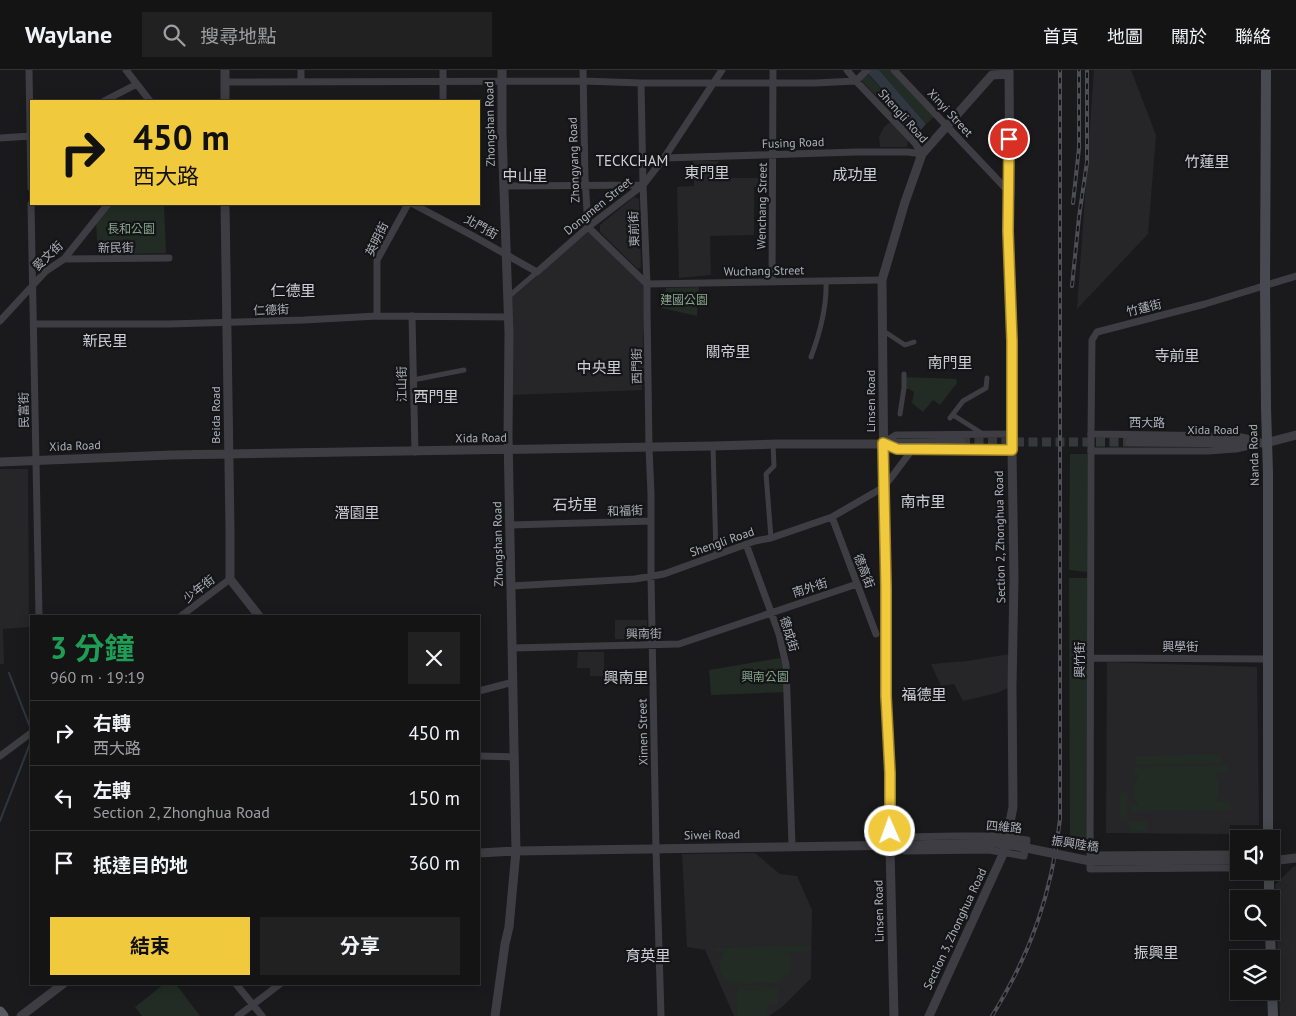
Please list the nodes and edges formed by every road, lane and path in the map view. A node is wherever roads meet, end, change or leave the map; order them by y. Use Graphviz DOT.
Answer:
graph roads {
  1 [pos="29,70"];
  2 [pos="126,70"];
  3 [pos="225,70"];
  4 [pos="301,70"];
  5 [pos="443,70"];
  6 [pos="502,70"];
  7 [pos="583,70"];
  8 [pos="722,70"];
  9 [pos="773,70"];
  10 [pos="847,70"];
  11 [pos="867,70"];
  12 [pos="894,70"];
  13 [pos="1266,70"];
  14 [pos="1009,72"];
  15 [pos="583,81"];
  16 [pos="856,81"];
  17 [pos="225,82"];
  18 [pos="301,82"];
  19 [pos="443,82"];
  20 [pos="502,82"];
  21 [pos="773,82"];
  22 [pos="641,83"];
  23 [pos="713,83"];
  24 [pos="137,84"];
  25 [pos="106,100"];
  26 [pos="149,100"];
  27 [pos="225,100"];
  28 [pos="443,100"];
  29 [pos="30,103"];
  30 [pos="947,126"];
  31 [pos="30,136"];
  32 [pos="0,138"];
  33 [pos="922,154"];
  34 [pos="773,155"];
  35 [pos="664,158"];
  36 [pos="643,185"];
  37 [pos="504,186"];
  38 [pos="586,186"];
  39 [pos="1010,193"];
  40 [pos="32,205"];
  41 [pos="107,205"];
  42 [pos="225,205"];
  43 [pos="407,205"];
  44 [pos="415,205"];
  45 [pos="588,227"];
  46 [pos="506,255"];
  47 [pos="169,258"];
  48 [pos="64,259"];
  49 [pos="537,272"];
  50 [pos="1296,276"];
  51 [pos="826,280"];
  52 [pos="882,280"];
  53 [pos="772,282"];
  54 [pos="647,284"];
  55 [pos="1265,284"];
  56 [pos="33,286"];
  57 [pos="508,298"];
  58 [pos="377,316"];
  59 [pos="412,316"];
  60 [pos="508,317"];
  61 [pos="0,321"];
  62 [pos="227,323"];
  63 [pos="34,324"];
  64 [pos="882,330"];
  65 [pos="914,342"];
  66 [pos="811,357"];
  67 [pos="464,370"];
  68 [pos="904,374"];
  69 [pos="986,378"];
  70 [pos="414,380"];
  71 [pos="900,414"];
  72 [pos="983,434"];
  73 [pos="1012,434"];
  74 [pos="1091,434"];
  75 [pos="1296,435"];
  76 [pos="961,442"];
  77 [pos="1130,442"];
  78 [pos="883,443"];
  79 [pos="1266,443"];
  80 [pos="773,444"];
  81 [pos="713,446"];
  82 [pos="649,447"];
  83 [pos="509,450"];
  84 [pos="912,450"];
  85 [pos="1012,450"];
  86 [pos="1091,451"];
  87 [pos="415,452"];
  88 [pos="228,455"];
  89 [pos="36,461"];
  90 [pos="0,462"];
  91 [pos="884,487"];
  92 [pos="832,517"];
  93 [pos="651,521"];
  94 [pos="510,525"];
  95 [pos="771,538"];
  96 [pos="746,544"];
  97 [pos="716,555"];
  98 [pos="651,576"];
  99 [pos="230,579"];
  100 [pos="857,584"];
  101 [pos="511,586"];
  102 [pos="771,612"];
  103 [pos="39,615"];
  104 [pos="183,615"];
  105 [pos="258,615"];
  106 [pos="876,634"];
  107 [pos="653,645"];
  108 [pos="513,648"];
  109 [pos="1091,658"];
  110 [pos="1268,659"];
  111 [pos="513,682"];
  112 [pos="480,691"];
  113 [pos="30,734"];
  114 [pos="0,756"];
  115 [pos="480,756"];
  116 [pos="515,756"];
  117 [pos="1268,830"];
  118 [pos="1008,837"];
  119 [pos="890,845"];
  120 [pos="909,845"];
  121 [pos="792,846"];
  122 [pos="656,848"];
  123 [pos="516,851"];
  124 [pos="1004,852"];
  125 [pos="480,853"];
  126 [pos="1230,854"];
  127 [pos="1090,855"];
  128 [pos="1296,858"];
  129 [pos="1280,859"];
  130 [pos="1230,860"];
  131 [pos="1230,868"];
  132 [pos="62,985"];
  133 [pos="237,985"];
  134 [pos="279,985"];
  135 [pos="1272,1000"];
  136 [pos="253,1005"];
  137 [pos="0,1012"];
  138 [pos="3,1016"];
  139 [pos="21,1016"];
  140 [pos="238,1016"];
  141 [pos="262,1016"];
  142 [pos="495,1016"];
  143 [pos="661,1016"];
  144 [pos="894,1016"];
  145 [pos="929,1016"];
  146 [pos="1273,1016"];
  1 -- 29 [label="street"];
  2 -- 24 [label="street"];
  3 -- 17 [label="street"];
  4 -- 18 [label="street"];
  5 -- 19 [label="street"];
  6 -- 20 [label="street, Zhongshan Road"];
  7 -- 15 [label="street, Zhongyang Road"];
  8 -- 23 [label="street, Dongmen Street"];
  9 -- 21 [label="street, Wenchang Street"];
  10 -- 16 [label="street, Shengli Road"];
  11 -- 16 [label="street"];
  12 -- 30 [label="street, Xinyi Street"];
  13 -- 55 [label="main road, Nanda Road"];
  14 -- 30 [label="street, Linsen Road"];
  14 -- 39 [label="street, Section 2, Zhonghua Road"];
  15 -- 20 [label="street"];
  15 -- 22 [label="street"];
  15 -- 38 [label="street, Zhongyang Road"];
  16 -- 21 [label="street"];
  16 -- 33 [label="street, Shengli Road"];
  17 -- 18 [label="street"];
  17 -- 27 [label="street"];
  18 -- 19 [label="street"];
  19 -- 20 [label="street"];
  19 -- 28 [label="street"];
  20 -- 37 [label="street, Zhongshan Road"];
  21 -- 23 [label="street"];
  21 -- 34 [label="street, Wenchang Street"];
  22 -- 23 [label="street"];
  22 -- 36 [label="street, 東前街"];
  23 -- 35 [label="street, Dongmen Street"];
  24 -- 25 [label="street"];
  24 -- 26 [label="street"];
  30 -- 33 [label="street, Linsen Road"];
  30 -- 39 [label="street, Xinyi Street"];
  31 -- 32 [label="street"];
  33 -- 34 [label="street, Fusing Road"];
  33 -- 52 [label="street, Linsen Road"];
  34 -- 35 [label="street, Fusing Road"];
  34 -- 53 [label="street, Wenchang Street"];
  35 -- 36 [label="street, Dongmen Street"];
  36 -- 38 [label="street"];
  36 -- 45 [label="street, Dongmen Street"];
  36 -- 54 [label="street, 東前街"];
  37 -- 38 [label="street"];
  37 -- 46 [label="street, Zhongshan Road"];
  38 -- 45 [label="street, Zhongyang Road"];
  39 -- 73 [label="street, Section 2, Zhonghua Road"];
  40 -- 56 [label="street, 民富街"];
  41 -- 48 [label="street, 愛文街"];
  42 -- 62 [label="street, Beida Road"];
  43 -- 58 [label="street, 英明街"];
  44 -- 46 [label="street, 北門街"];
  45 -- 49 [label="street, Dongmen Street"];
  45 -- 54 [label="street"];
  46 -- 49 [label="street, 北門街"];
  46 -- 57 [label="street, Zhongshan Road"];
  47 -- 48 [label="street, 新民街"];
  48 -- 56 [label="street, 愛文街"];
  49 -- 57 [label="street, Dongmen Street"];
  50 -- 55 [label="street, 竹蓮街"];
  51 -- 52 [label="street, Wuchang Street"];
  51 -- 53 [label="street, Wuchang Street"];
  51 -- 66 [label="street"];
  52 -- 64 [label="street, Linsen Road"];
  53 -- 54 [label="street, Wuchang Street"];
  54 -- 82 [label="street, 西門街"];
  55 -- 74 [label="street, 竹蓮街"];
  55 -- 79 [label="main road, Nanda Road"];
  56 -- 61 [label="street, 愛文街"];
  56 -- 63 [label="street, 民富街"];
  57 -- 60 [label="street, Zhongshan Road"];
  58 -- 59 [label="street, 仁德街"];
  58 -- 62 [label="street, 仁德街"];
  59 -- 60 [label="street, 仁德街"];
  59 -- 70 [label="street, 江山街"];
  60 -- 83 [label="street, Zhongshan Road"];
  62 -- 63 [label="street, 仁德街"];
  62 -- 88 [label="street, Beida Road"];
  63 -- 89 [label="street, 民富街"];
  64 -- 65 [label="street"];
  64 -- 78 [label="street, Linsen Road"];
  67 -- 70 [label="street"];
  68 -- 71 [label="street"];
  69 -- 72 [label="street"];
  70 -- 87 [label="street, 江山街"];
  72 -- 73 [label="street"];
  72 -- 78 [label="street"];
  73 -- 85 [label="street, Section 2, Zhonghua Road, bridge"];
  74 -- 79 [label="street, 西大路"];
  74 -- 86 [label="street, 竹蓮街, bridge"];
  75 -- 79 [label="street, Xida Road"];
  76 -- 78 [label="street, Xida Road"];
  77 -- 79 [label="street, Xida Road"];
  78 -- 80 [label="street, Xida Road"];
  78 -- 84 [label="street"];
  78 -- 91 [label="street, Linsen Road"];
  79 -- 86 [label="street"];
  79 -- 110 [label="main road, Nanda Road"];
  80 -- 81 [label="street, Xida Road"];
  80 -- 95 [label="street"];
  81 -- 82 [label="street, Xida Road"];
  81 -- 97 [label="street"];
  82 -- 83 [label="street, Xida Road"];
  82 -- 93 [label="street, Ximen Street"];
  83 -- 87 [label="street, Xida Road"];
  83 -- 94 [label="street, Zhongshan Road"];
  84 -- 85 [label="street"];
  84 -- 91 [label="street, Shengli Road"];
  85 -- 118 [label="street, Section 2, Zhonghua Road"];
  86 -- 109 [label="street, 興竹街"];
  87 -- 88 [label="street, Xida Road"];
  88 -- 89 [label="street, Xida Road"];
  88 -- 99 [label="street, Beida Road"];
  89 -- 90 [label="street, Xida Road"];
  89 -- 103 [label="street, 民富街"];
  91 -- 92 [label="street, Shengli Road"];
  91 -- 119 [label="street, Linsen Road"];
  92 -- 95 [label="street, Shengli Road"];
  92 -- 100 [label="street, 德高街"];
  93 -- 94 [label="street, 和福街"];
  93 -- 98 [label="street, Ximen Street"];
  94 -- 101 [label="street, Zhongshan Road"];
  95 -- 96 [label="street, Shengli Road"];
  96 -- 97 [label="street, Shengli Road"];
  96 -- 102 [label="street, 德成街"];
  97 -- 98 [label="street, Shengli Road"];
  98 -- 101 [label="street, Shengli Road"];
  98 -- 107 [label="street, Ximen Street"];
  99 -- 104 [label="street, 少年街"];
  99 -- 105 [label="street"];
  100 -- 102 [label="street, 南外街"];
  100 -- 106 [label="street, 德高街"];
  101 -- 108 [label="street, Zhongshan Road"];
  102 -- 107 [label="street, 興南街"];
  102 -- 121 [label="street, 德成街"];
  107 -- 108 [label="street, 興南街"];
  107 -- 122 [label="street, Ximen Street"];
  108 -- 111 [label="street, Zhongshan Road"];
  109 -- 110 [label="street, 興學街"];
  109 -- 127 [label="street, 興竹街"];
  110 -- 117 [label="main road, Nanda Road"];
  111 -- 112 [label="street"];
  111 -- 116 [label="street, Zhongshan Road"];
  113 -- 114 [label="street"];
  115 -- 116 [label="street"];
  116 -- 123 [label="street, Zhongshan Road"];
  118 -- 119 [label="street, 四維路"];
  118 -- 124 [label="street, Section 2, Zhonghua Road"];
  118 -- 124 [label="street, 四維路"];
  119 -- 120 [label="street, Siwei Road"];
  119 -- 121 [label="street, Siwei Road"];
  119 -- 124 [label="street, 四維路"];
  119 -- 144 [label="street, Linsen Road"];
  120 -- 130 [label="street, 振興陸橋, bridge"];
  121 -- 122 [label="street, Siwei Road"];
  122 -- 123 [label="street, Siwei Road"];
  122 -- 143 [label="street, Ximen Street"];
  123 -- 125 [label="street"];
  123 -- 142 [label="street, Zhongshan Road"];
  124 -- 145 [label="street, Section 3, Zhonghua Road"];
  126 -- 127 [label="street"];
  127 -- 131 [label="street, 興竹街"];
  128 -- 129 [label="street"];
  132 -- 139 [label="street"];
  133 -- 136 [label="street"];
  134 -- 136 [label="street"];
  135 -- 146 [label="main road"];
  136 -- 140 [label="street"];
  136 -- 141 [label="street"];
  137 -- 138 [label="main road"];
}
